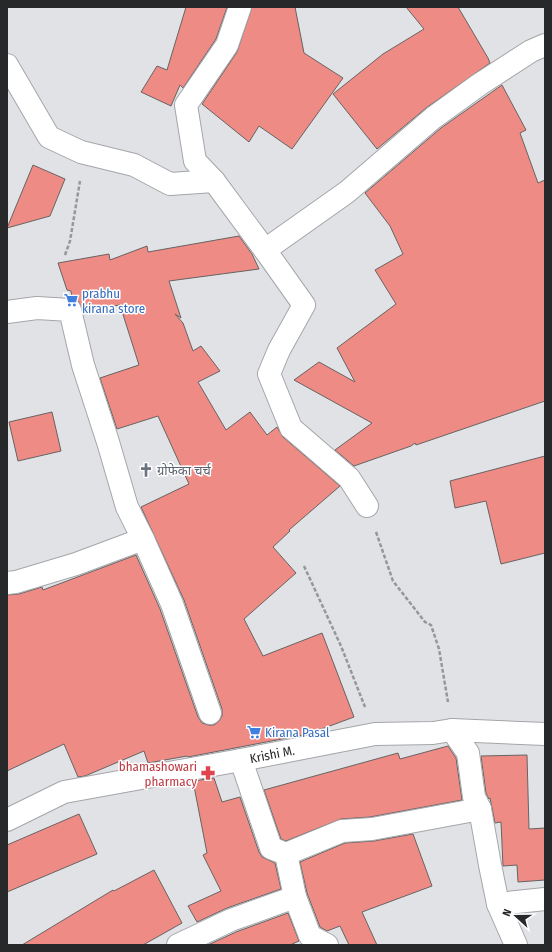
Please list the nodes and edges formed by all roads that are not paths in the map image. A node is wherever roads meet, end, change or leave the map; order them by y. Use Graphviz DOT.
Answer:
graph roads {
  1 [pos="240,7"];
  2 [pos="545,45"];
  3 [pos="7,65"];
  4 [pos="214,181"];
  5 [pos="265,250"];
  6 [pos="7,312"];
  7 [pos="366,506"];
  8 [pos="143,539"];
  9 [pos="7,583"];
  10 [pos="210,713"];
  11 [pos="452,730"];
  12 [pos="545,734"];
  13 [pos="241,760"];
  14 [pos="480,809"];
  15 [pos="7,820"];
  16 [pos="286,854"];
  17 [pos="295,897"];
  18 [pos="545,899"];
  19 [pos="498,904"];
  20 [pos="178,945"];
  21 [pos="327,945"];
  22 [pos="516,945"];
  1 -- 4 [label="street"];
  2 -- 5 [label="street"];
  3 -- 4 [label="street"];
  4 -- 5 [label="street"];
  5 -- 7 [label="street"];
  6 -- 8 [label="street"];
  8 -- 9 [label="street"];
  8 -- 10 [label="street"];
  11 -- 12 [label="street, Krishi M."];
  11 -- 13 [label="street, Krishi M."];
  11 -- 14 [label="street"];
  13 -- 15 [label="street, Krishi M."];
  13 -- 16 [label="street"];
  14 -- 16 [label="street"];
  14 -- 19 [label="street"];
  16 -- 17 [label="street"];
  17 -- 20 [label="street"];
  17 -- 21 [label="street"];
  18 -- 19 [label="street"];
  19 -- 22 [label="street"];
}
